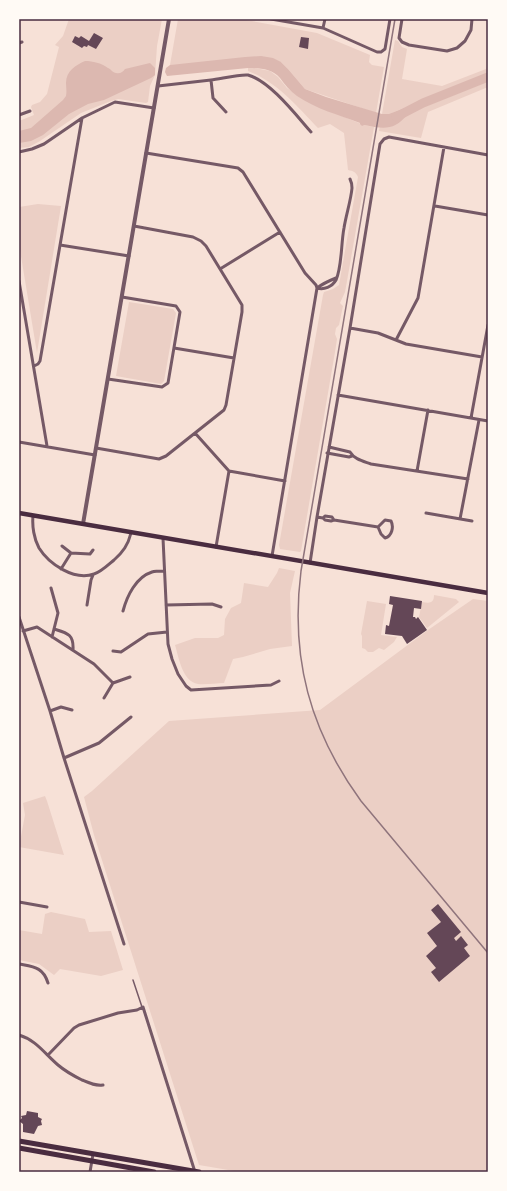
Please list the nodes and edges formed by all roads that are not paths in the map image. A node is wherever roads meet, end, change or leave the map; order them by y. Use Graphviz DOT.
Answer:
graph roads {
  1 [pos="169,19"];
  2 [pos="271,19"];
  3 [pos="325,19"];
  4 [pos="390,19"];
  5 [pos="402,19"];
  6 [pos="472,19"];
  7 [pos="323,28"];
  8 [pos="211,80"];
  9 [pos="158,86"];
  10 [pos="154,108"];
  11 [pos="30,111"];
  12 [pos="226,112"];
  13 [pos="19,114"];
  14 [pos="82,118"];
  15 [pos="311,132"];
  16 [pos="444,147"];
  17 [pos="19,152"];
  18 [pos="146,153"];
  19 [pos="488,155"];
  20 [pos="350,179"];
  21 [pos="435,206"];
  22 [pos="488,215"];
  23 [pos="134,226"];
  24 [pos="280,232"];
  25 [pos="60,245"];
  26 [pos="129,256"];
  27 [pos="220,269"];
  28 [pos="19,281"];
  29 [pos="317,288"];
  30 [pos="122,297"];
  31 [pos="488,325"];
  32 [pos="350,328"];
  33 [pos="396,340"];
  34 [pos="174,348"];
  35 [pos="482,357"];
  36 [pos="234,358"];
  37 [pos="34,366"];
  38 [pos="108,379"];
  39 [pos="338,394"];
  40 [pos="428,410"];
  41 [pos="471,418"];
  42 [pos="479,420"];
  43 [pos="488,421"];
  44 [pos="195,433"];
  45 [pos="19,442"];
  46 [pos="47,446"];
  47 [pos="329,447"];
  48 [pos="96,448"];
  49 [pos="328,453"];
  50 [pos="95,455"];
  51 [pos="352,456"];
  52 [pos="229,471"];
  53 [pos="417,471"];
  54 [pos="468,479"];
  55 [pos="285,481"];
  56 [pos="19,513"];
  57 [pos="426,513"];
  58 [pos="33,516"];
  59 [pos="316,517"];
  60 [pos="460,519"];
  61 [pos="472,521"];
  62 [pos="83,524"];
  63 [pos="378,527"];
  64 [pos="131,532"];
  65 [pos="163,538"];
  66 [pos="62,546"];
  67 [pos="216,547"];
  68 [pos="93,550"];
  69 [pos="71,553"];
  70 [pos="272,556"];
  71 [pos="310,563"];
  72 [pos="60,569"];
  73 [pos="164,571"];
  74 [pos="93,575"];
  75 [pos="51,588"];
  76 [pos="488,594"];
  77 [pos="86,605"];
  78 [pos="166,605"];
  79 [pos="221,607"];
  80 [pos="123,611"];
  81 [pos="19,617"];
  82 [pos="54,629"];
  83 [pos="23,631"];
  84 [pos="167,632"];
  85 [pos="52,637"];
  86 [pos="73,650"];
  87 [pos="113,651"];
  88 [pos="130,677"];
  89 [pos="279,681"];
  90 [pos="113,683"];
  91 [pos="104,698"];
  92 [pos="72,710"];
  93 [pos="50,711"];
  94 [pos="131,717"];
  95 [pos="64,758"];
  96 [pos="19,902"];
  97 [pos="47,907"];
  98 [pos="124,944"];
  99 [pos="19,964"];
  100 [pos="133,980"];
  101 [pos="48,983"];
  102 [pos="143,1008"];
  103 [pos="19,1035"];
  104 [pos="48,1055"];
  105 [pos="103,1085"];
  106 [pos="19,1141"];
  107 [pos="19,1148"];
  108 [pos="94,1154"];
  109 [pos="92,1161"];
  110 [pos="90,1172"];
  111 [pos="154,1172"];
  112 [pos="196,1172"];
  1 -- 9 [label="street"];
  2 -- 7 [label="street"];
  3 -- 7 [label="street"];
  4 -- 7 [label="street"];
  5 -- 6 [label="street"];
  8 -- 9 [label="street"];
  8 -- 12 [label="street"];
  8 -- 15 [label="street"];
  9 -- 10 [label="street"];
  10 -- 14 [label="street"];
  10 -- 18 [label="street"];
  11 -- 13 [label="street"];
  14 -- 17 [label="street"];
  14 -- 25 [label="street"];
  16 -- 19 [label="street"];
  16 -- 21 [label="street"];
  16 -- 32 [label="street"];
  18 -- 23 [label="street"];
  18 -- 24 [label="street"];
  20 -- 29 [label="street"];
  21 -- 22 [label="street"];
  21 -- 33 [label="street"];
  23 -- 26 [label="street"];
  23 -- 27 [label="street"];
  24 -- 27 [label="street"];
  24 -- 29 [label="street"];
  25 -- 26 [label="street"];
  25 -- 37 [label="street"];
  26 -- 30 [label="street"];
  27 -- 36 [label="street"];
  28 -- 37 [label="street"];
  29 -- 55 [label="street"];
  30 -- 34 [label="street"];
  30 -- 38 [label="street"];
  31 -- 35 [label="street"];
  32 -- 33 [label="street"];
  32 -- 39 [label="street"];
  33 -- 35 [label="street"];
  34 -- 36 [label="street"];
  34 -- 38 [label="street"];
  35 -- 41 [label="street"];
  36 -- 44 [label="street"];
  37 -- 46 [label="street"];
  38 -- 48 [label="street"];
  39 -- 40 [label="street"];
  39 -- 47 [label="street"];
  40 -- 41 [label="street"];
  40 -- 53 [label="street"];
  41 -- 42 [label="street"];
  42 -- 43 [label="street"];
  42 -- 54 [label="street"];
  44 -- 48 [label="street"];
  44 -- 52 [label="street"];
  45 -- 46 [label="street"];
  46 -- 50 [label="street"];
  47 -- 49 [label="street"];
  47 -- 51 [label="street"];
  48 -- 50 [label="street"];
  49 -- 51 [label="street"];
  49 -- 59 [label="street"];
  50 -- 62 [label="street"];
  51 -- 53 [label="street"];
  52 -- 55 [label="street"];
  52 -- 67 [label="street"];
  53 -- 54 [label="street"];
  54 -- 60 [label="street"];
  55 -- 70 [label="street"];
  56 -- 58 [label="main road"];
  57 -- 60 [label="street"];
  58 -- 62 [label="main road"];
  58 -- 72 [label="street"];
  59 -- 63 [label="street"];
  59 -- 71 [label="street"];
  60 -- 61 [label="street"];
  62 -- 64 [label="main road"];
  63 -- 63 [label="street"];
  64 -- 65 [label="main road"];
  64 -- 74 [label="street"];
  65 -- 67 [label="main road"];
  65 -- 73 [label="street"];
  66 -- 69 [label="street"];
  67 -- 70 [label="main road"];
  68 -- 69 [label="street"];
  69 -- 72 [label="street"];
  70 -- 71 [label="main road"];
  71 -- 76 [label="main road"];
  72 -- 74 [label="street"];
  73 -- 78 [label="street"];
  73 -- 80 [label="street"];
  74 -- 77 [label="street"];
  75 -- 82 [label="street"];
  78 -- 79 [label="street"];
  78 -- 84 [label="street"];
  81 -- 83 [label="street"];
  82 -- 85 [label="street"];
  82 -- 86 [label="street"];
  83 -- 85 [label="street"];
  83 -- 93 [label="street"];
  84 -- 87 [label="street"];
  84 -- 89 [label="street"];
  85 -- 86 [label="street"];
  86 -- 90 [label="street"];
  88 -- 90 [label="street"];
  90 -- 91 [label="street"];
  92 -- 93 [label="street"];
  93 -- 95 [label="street"];
  94 -- 95 [label="street"];
  95 -- 98 [label="street"];
  96 -- 97 [label="street"];
  99 -- 101 [label="street"];
  100 -- 102 [label="lane"];
  102 -- 104 [label="street"];
  102 -- 112 [label="street"];
  103 -- 104 [label="street"];
  104 -- 105 [label="street"];
  106 -- 108 [label="main road"];
  107 -- 109 [label="main road"];
  108 -- 109 [label="street"];
  108 -- 112 [label="main road"];
  109 -- 110 [label="street"];
  109 -- 111 [label="main road"];
}
